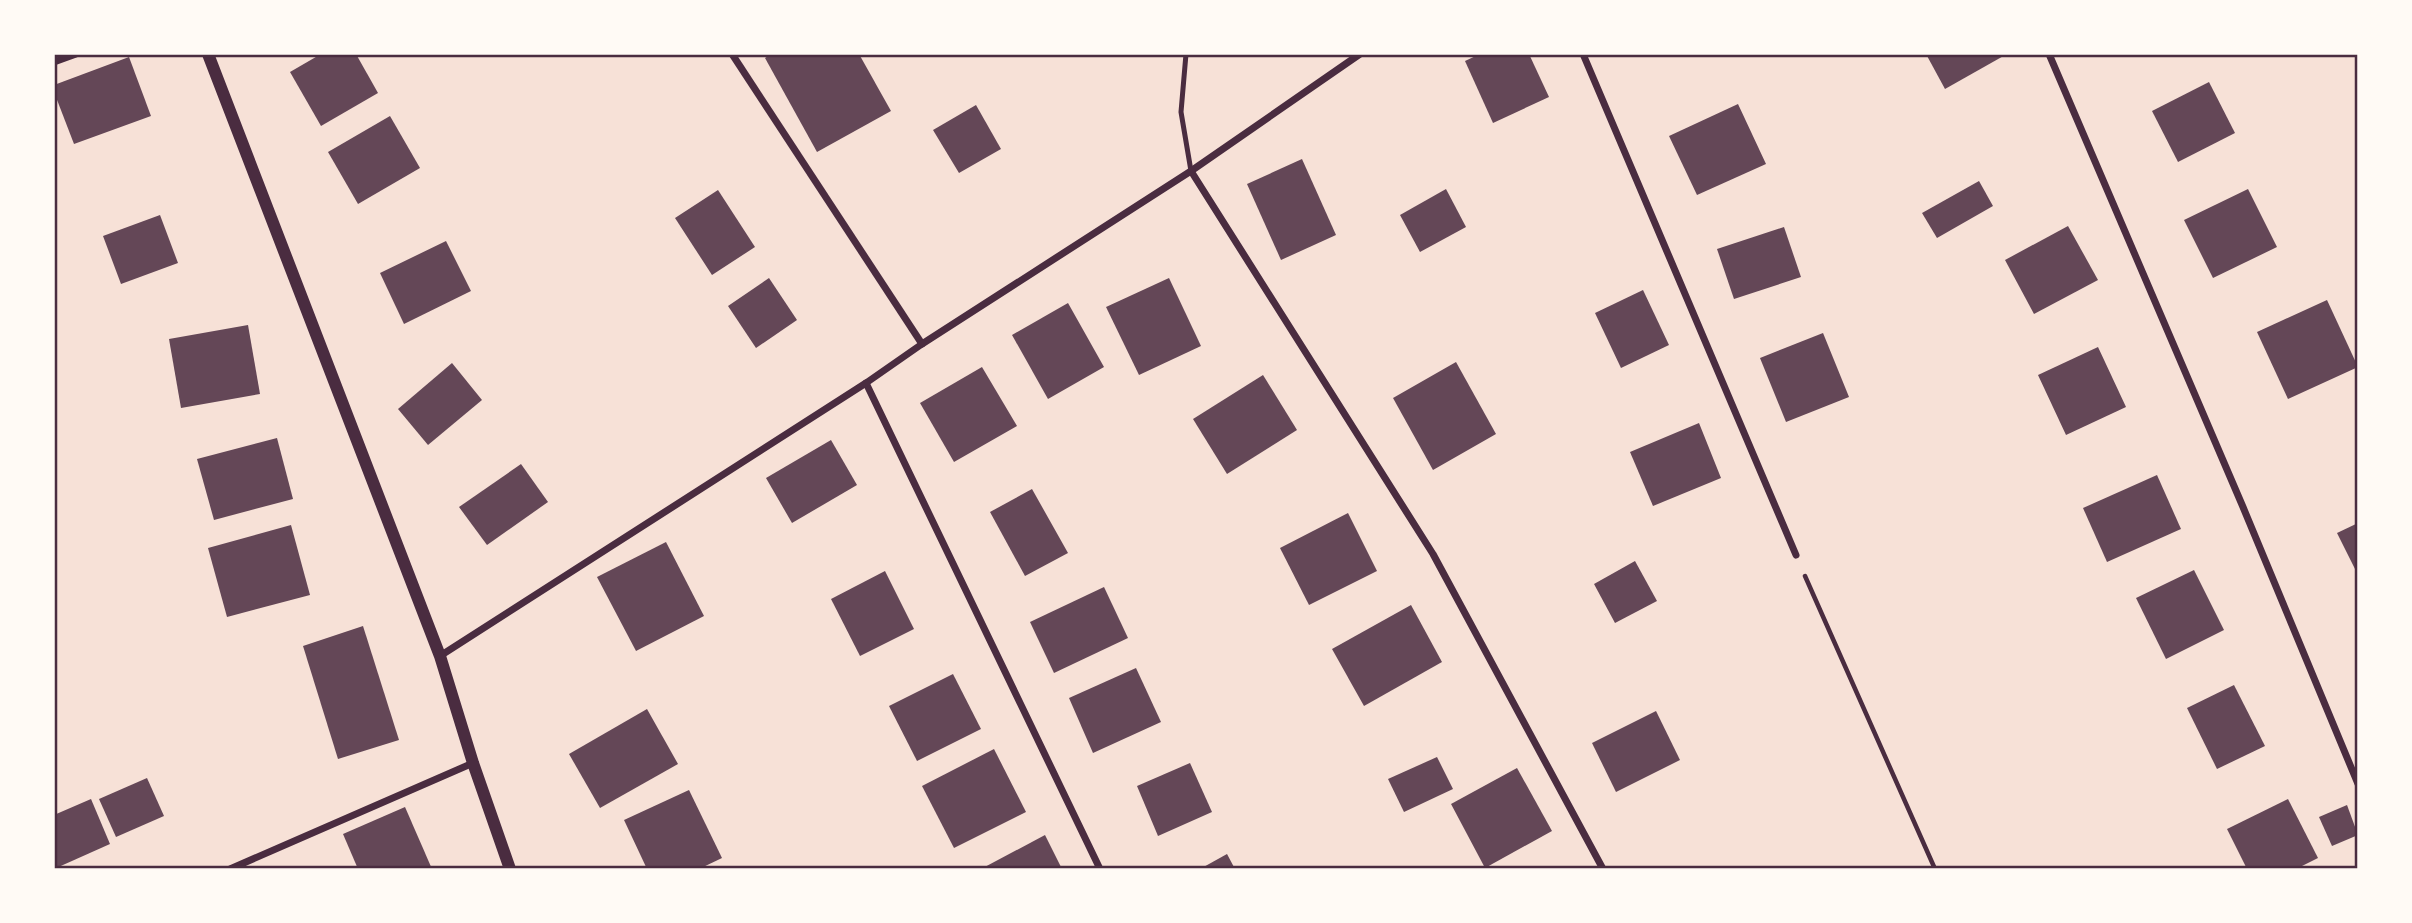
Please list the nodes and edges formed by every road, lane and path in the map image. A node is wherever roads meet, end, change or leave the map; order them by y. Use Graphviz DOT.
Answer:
graph roads {
  1 [pos="76,54"];
  2 [pos="208,54"];
  3 [pos="732,54"];
  4 [pos="1186,54"];
  5 [pos="1360,54"];
  6 [pos="1583,54"];
  7 [pos="2049,54"];
  8 [pos="54,62"];
  9 [pos="1191,171"];
  10 [pos="922,344"];
  11 [pos="866,383"];
  12 [pos="1797,555"];
  13 [pos="440,656"];
  14 [pos="473,763"];
  15 [pos="2358,784"];
  16 [pos="230,869"];
  17 [pos="510,869"];
  18 [pos="1100,869"];
  19 [pos="1603,869"];
  20 [pos="1936,869"];
  1 -- 8 [label="street"];
  2 -- 13 [label="street"];
  3 -- 10 [label="street"];
  4 -- 9 [label="lane"];
  5 -- 9 [label="street"];
  6 -- 12 [label="street"];
  7 -- 15 [label="street"];
  9 -- 10 [label="street"];
  9 -- 19 [label="street"];
  10 -- 11 [label="street"];
  11 -- 13 [label="street"];
  11 -- 18 [label="street"];
  12 -- 20 [label="path"];
  13 -- 14 [label="street"];
  14 -- 16 [label="street"];
  14 -- 17 [label="street"];
}
